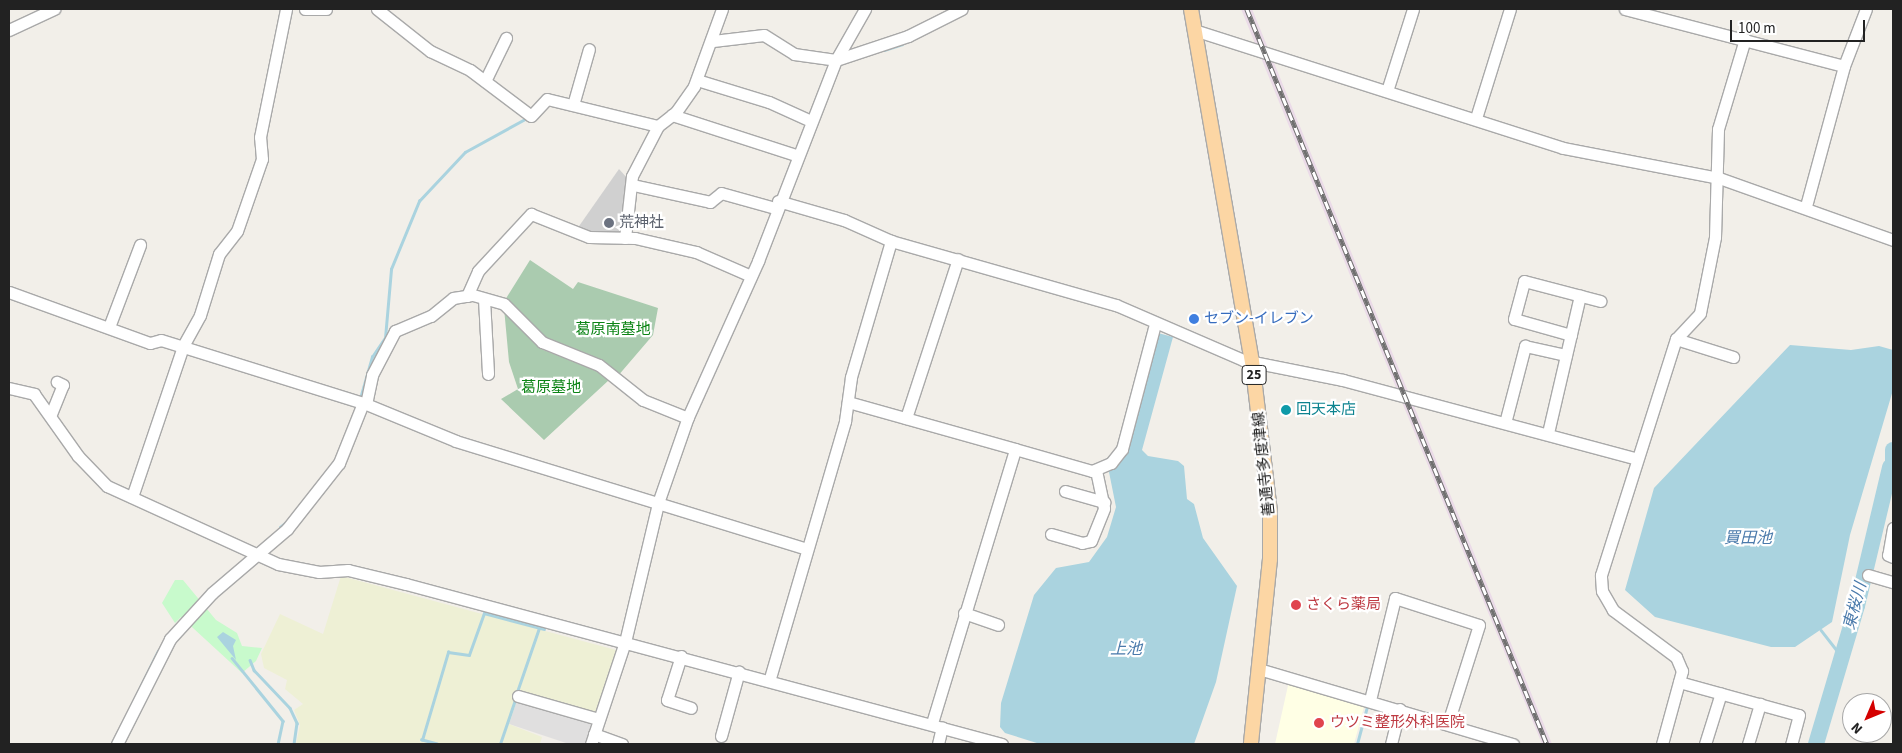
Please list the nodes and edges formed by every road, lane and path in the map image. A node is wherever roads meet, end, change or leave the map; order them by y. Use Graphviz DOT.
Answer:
graph roads {
  1 [pos="54,9"];
  2 [pos="286,9"];
  3 [pos="305,9"];
  4 [pos="326,9"];
  5 [pos="377,9"];
  6 [pos="722,9"];
  7 [pos="865,9"];
  8 [pos="962,9"];
  9 [pos="1191,9"];
  10 [pos="1413,9"];
  11 [pos="1510,9"];
  12 [pos="1625,9"];
  13 [pos="1866,9"];
  14 [pos="1665,14"];
  15 [pos="9,30"];
  16 [pos="1194,30"];
  17 [pos="506,38"];
  18 [pos="1745,39"];
  19 [pos="713,41"];
  20 [pos="589,49"];
  21 [pos="836,60"];
  22 [pos="1844,66"];
  23 [pos="697,80"];
  24 [pos="485,82"];
  25 [pos="1387,91"];
  26 [pos="573,105"];
  27 [pos="672,115"];
  28 [pos="1476,118"];
  29 [pos="811,121"];
  30 [pos="658,126"];
  31 [pos="796,155"];
  32 [pos="1719,178"];
  33 [pos="633,185"];
  34 [pos="777,204"];
  35 [pos="1806,206"];
  36 [pos="625,238"];
  37 [pos="1893,240"];
  38 [pos="891,242"];
  39 [pos="140,245"];
  40 [pos="958,259"];
  41 [pos="751,276"];
  42 [pos="9,292"];
  43 [pos="467,296"];
  44 [pos="1580,296"];
  45 [pos="484,299"];
  46 [pos="1600,301"];
  47 [pos="1155,324"];
  48 [pos="109,327"];
  49 [pos="1571,335"];
  50 [pos="1676,339"];
  51 [pos="182,346"];
  52 [pos="1566,355"];
  53 [pos="1733,357"];
  54 [pos="1252,361"];
  55 [pos="488,374"];
  56 [pos="57,382"];
  57 [pos="9,388"];
  58 [pos="848,402"];
  59 [pos="365,403"];
  60 [pos="51,414"];
  61 [pos="688,418"];
  62 [pos="906,418"];
  63 [pos="1506,423"];
  64 [pos="1548,433"];
  65 [pos="1015,449"];
  66 [pos="1637,459"];
  67 [pos="1096,470"];
  68 [pos="1065,491"];
  69 [pos="132,497"];
  70 [pos="1104,502"];
  71 [pos="658,503"];
  72 [pos="1893,528"];
  73 [pos="1051,534"];
  74 [pos="806,549"];
  75 [pos="254,554"];
  76 [pos="1893,556"];
  77 [pos="1868,574"];
  78 [pos="1893,582"];
  79 [pos="964,613"];
  80 [pos="998,625"];
  81 [pos="625,642"];
  82 [pos="681,656"];
  83 [pos="1259,669"];
  84 [pos="739,671"];
  85 [pos="770,678"];
  86 [pos="1679,682"];
  87 [pos="1721,693"];
  88 [pos="518,696"];
  89 [pos="1370,700"];
  90 [pos="1760,704"];
  91 [pos="691,708"];
  92 [pos="1400,709"];
  93 [pos="598,719"];
  94 [pos="1448,723"];
  95 [pos="937,725"];
  96 [pos="721,736"];
  97 [pos="592,739"];
  98 [pos="117,744"];
  99 [pos="622,744"];
  100 [pos="938,744"];
  101 [pos="1002,744"];
  102 [pos="1251,744"];
  103 [pos="1391,744"];
  104 [pos="1513,744"];
  105 [pos="1662,744"];
  106 [pos="1705,744"];
  107 [pos="1748,744"];
  108 [pos="1791,744"];
  1 -- 15 [label="street"];
  2 -- 51 [label="street"];
  3 -- 4 [label="street"];
  5 -- 24 [label="street"];
  6 -- 19 [label="street"];
  7 -- 21 [label="street"];
  8 -- 21 [label="street"];
  9 -- 16 [label="main road, 善通寺多度津線 / 25"];
  10 -- 25 [label="street"];
  11 -- 28 [label="street"];
  12 -- 14 [label="street"];
  13 -- 22 [label="street"];
  14 -- 18 [label="street"];
  16 -- 25 [label="street"];
  16 -- 54 [label="main road, 善通寺多度津線 / 25"];
  17 -- 24 [label="street"];
  18 -- 22 [label="street"];
  18 -- 32 [label="street"];
  19 -- 21 [label="street"];
  19 -- 23 [label="street"];
  20 -- 26 [label="street"];
  21 -- 29 [label="street"];
  22 -- 35 [label="street"];
  23 -- 27 [label="street"];
  23 -- 29 [label="street"];
  24 -- 26 [label="street"];
  25 -- 28 [label="street"];
  26 -- 30 [label="street"];
  27 -- 30 [label="street"];
  27 -- 31 [label="street"];
  28 -- 32 [label="street"];
  29 -- 31 [label="street"];
  30 -- 33 [label="street"];
  31 -- 34 [label="street"];
  32 -- 35 [label="street"];
  32 -- 50 [label="street"];
  33 -- 34 [label="street"];
  33 -- 36 [label="street"];
  34 -- 38 [label="street"];
  34 -- 41 [label="street"];
  35 -- 37 [label="street"];
  36 -- 41 [label="street"];
  36 -- 43 [label="street"];
  38 -- 40 [label="street"];
  38 -- 58 [label="street"];
  39 -- 48 [label="street"];
  40 -- 47 [label="street"];
  40 -- 62 [label="street"];
  41 -- 61 [label="street"];
  42 -- 48 [label="street"];
  43 -- 45 [label="street"];
  43 -- 59 [label="street"];
  44 -- 46 [label="street"];
  44 -- 49 [label="street"];
  44 -- 49 [label="street"];
  45 -- 55 [label="street"];
  45 -- 61 [label="street"];
  47 -- 54 [label="street"];
  47 -- 67 [label="street"];
  48 -- 51 [label="street"];
  49 -- 52 [label="street"];
  50 -- 53 [label="street"];
  50 -- 66 [label="street"];
  51 -- 59 [label="street"];
  51 -- 69 [label="street"];
  52 -- 63 [label="street"];
  52 -- 64 [label="street"];
  54 -- 63 [label="street"];
  54 -- 83 [label="main road, 善通寺多度津線 / 25"];
  56 -- 60 [label="street"];
  57 -- 60 [label="street"];
  58 -- 62 [label="street"];
  58 -- 74 [label="street"];
  59 -- 71 [label="street"];
  59 -- 75 [label="street"];
  60 -- 69 [label="street"];
  61 -- 71 [label="street"];
  62 -- 65 [label="street"];
  63 -- 64 [label="street"];
  64 -- 66 [label="street"];
  65 -- 67 [label="street"];
  65 -- 79 [label="street"];
  66 -- 86 [label="street"];
  67 -- 70 [label="street"];
  68 -- 70 [label="street"];
  69 -- 75 [label="street"];
  70 -- 73 [label="street"];
  71 -- 74 [label="street"];
  71 -- 81 [label="street"];
  72 -- 76 [label="street"];
  74 -- 85 [label="street"];
  75 -- 81 [label="street"];
  75 -- 98 [label="street"];
  77 -- 78 [label="street"];
  79 -- 80 [label="street"];
  79 -- 95 [label="street"];
  81 -- 82 [label="street"];
  81 -- 93 [label="street"];
  82 -- 84 [label="street"];
  82 -- 91 [label="street"];
  83 -- 89 [label="street"];
  83 -- 102 [label="main road, 善通寺多度津線 / 25"];
  84 -- 85 [label="street"];
  84 -- 96 [label="street"];
  85 -- 95 [label="street"];
  86 -- 87 [label="street"];
  86 -- 105 [label="street"];
  87 -- 90 [label="street"];
  87 -- 106 [label="street"];
  88 -- 93 [label="street"];
  89 -- 92 [label="street"];
  89 -- 94 [label="street"];
  90 -- 107 [label="street"];
  90 -- 108 [label="street"];
  92 -- 94 [label="street"];
  92 -- 103 [label="street"];
  93 -- 97 [label="street"];
  94 -- 104 [label="street"];
  95 -- 100 [label="street"];
  95 -- 101 [label="street"];
  97 -- 99 [label="street"];
}
